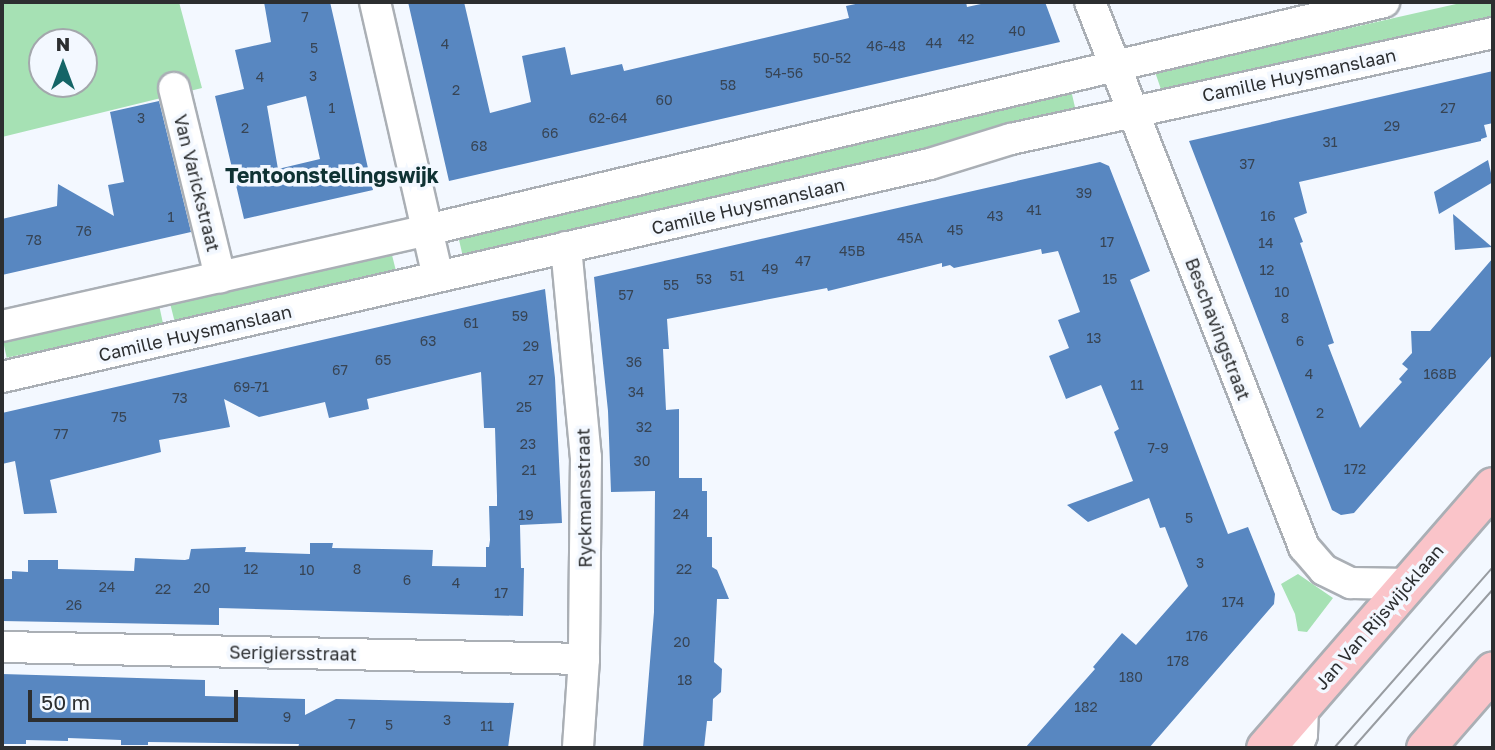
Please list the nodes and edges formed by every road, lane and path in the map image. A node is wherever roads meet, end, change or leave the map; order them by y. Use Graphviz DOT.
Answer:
graph roads {
  1 [pos="375,2"];
  2 [pos="1090,2"];
  3 [pos="1384,2"];
  4 [pos="1493,33"];
  5 [pos="1115,65"];
  6 [pos="174,88"];
  7 [pos="1133,111"];
  8 [pos="427,230"];
  9 [pos="566,247"];
  10 [pos="438,276"];
  11 [pos="220,277"];
  12 [pos="2,326"];
  13 [pos="2,377"];
  14 [pos="1493,486"];
  15 [pos="1408,584"];
  16 [pos="2,647"];
  17 [pos="584,659"];
  18 [pos="1493,670"];
  19 [pos="1303,704"];
  20 [pos="578,748"];
  21 [pos="1265,748"];
  22 [pos="1297,748"];
  23 [pos="1425,748"];
  1 -- 8 [label="street"];
  2 -- 5 [label="street, Beschavingstraat"];
  3 -- 5 [label="street"];
  4 -- 7 [label="street, Camille Huysmanslaan"];
  5 -- 7 [label="street, Beschavingstraat"];
  5 -- 8 [label="street"];
  6 -- 11 [label="street, Van Varickstraat"];
  7 -- 9 [label="street, Camille Huysmanslaan"];
  7 -- 15 [label="street, Beschavingstraat"];
  8 -- 10 [label="street"];
  8 -- 11 [label="street"];
  9 -- 10 [label="street, Camille Huysmanslaan"];
  9 -- 17 [label="street, Ryckmansstraat"];
  10 -- 13 [label="street, Camille Huysmanslaan"];
  11 -- 12 [label="street"];
  14 -- 15 [label="main road, Jan Van Rijswijcklaan"];
  15 -- 19 [label="main road, Jan Van Rijswijcklaan"];
  16 -- 17 [label="street, Serigiersstraat"];
  17 -- 20 [label="street, Ryckmansstraat"];
  18 -- 23 [label="main road"];
  19 -- 21 [label="main road, Jan Van Rijswijcklaan"];
  19 -- 22 [label="street"];
}
